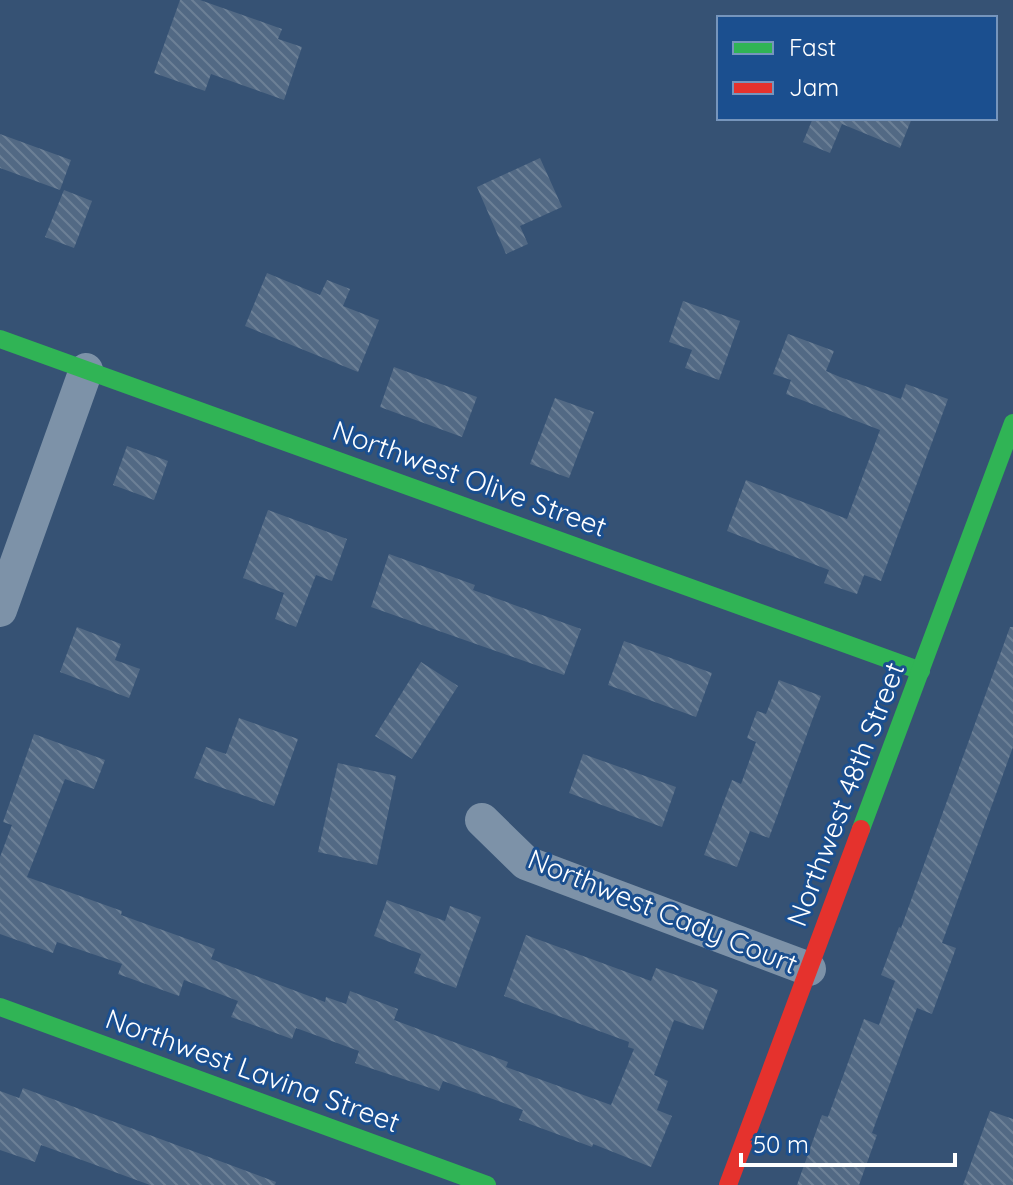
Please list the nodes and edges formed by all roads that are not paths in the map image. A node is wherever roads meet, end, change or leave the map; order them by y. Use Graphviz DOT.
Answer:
graph roads {
  1 [pos="0,339"];
  2 [pos="86,370"];
  3 [pos="1013,423"];
  4 [pos="0,610"];
  5 [pos="921,671"];
  6 [pos="482,820"];
  7 [pos="809,969"];
  8 [pos="0,1007"];
  9 [pos="487,1185"];
  10 [pos="728,1185"];
  1 -- 2 [label="street, Northwest Olive Street"];
  2 -- 4 [label="street"];
  2 -- 5 [label="street, Northwest Olive Street"];
  3 -- 5 [label="street, Northwest 48th Street"];
  5 -- 7 [label="street, Northwest 48th Street"];
  6 -- 7 [label="street, Northwest Cady Court"];
  7 -- 10 [label="street, Northwest 48th Street"];
  8 -- 9 [label="street, Northwest Lavina Street"];
}
